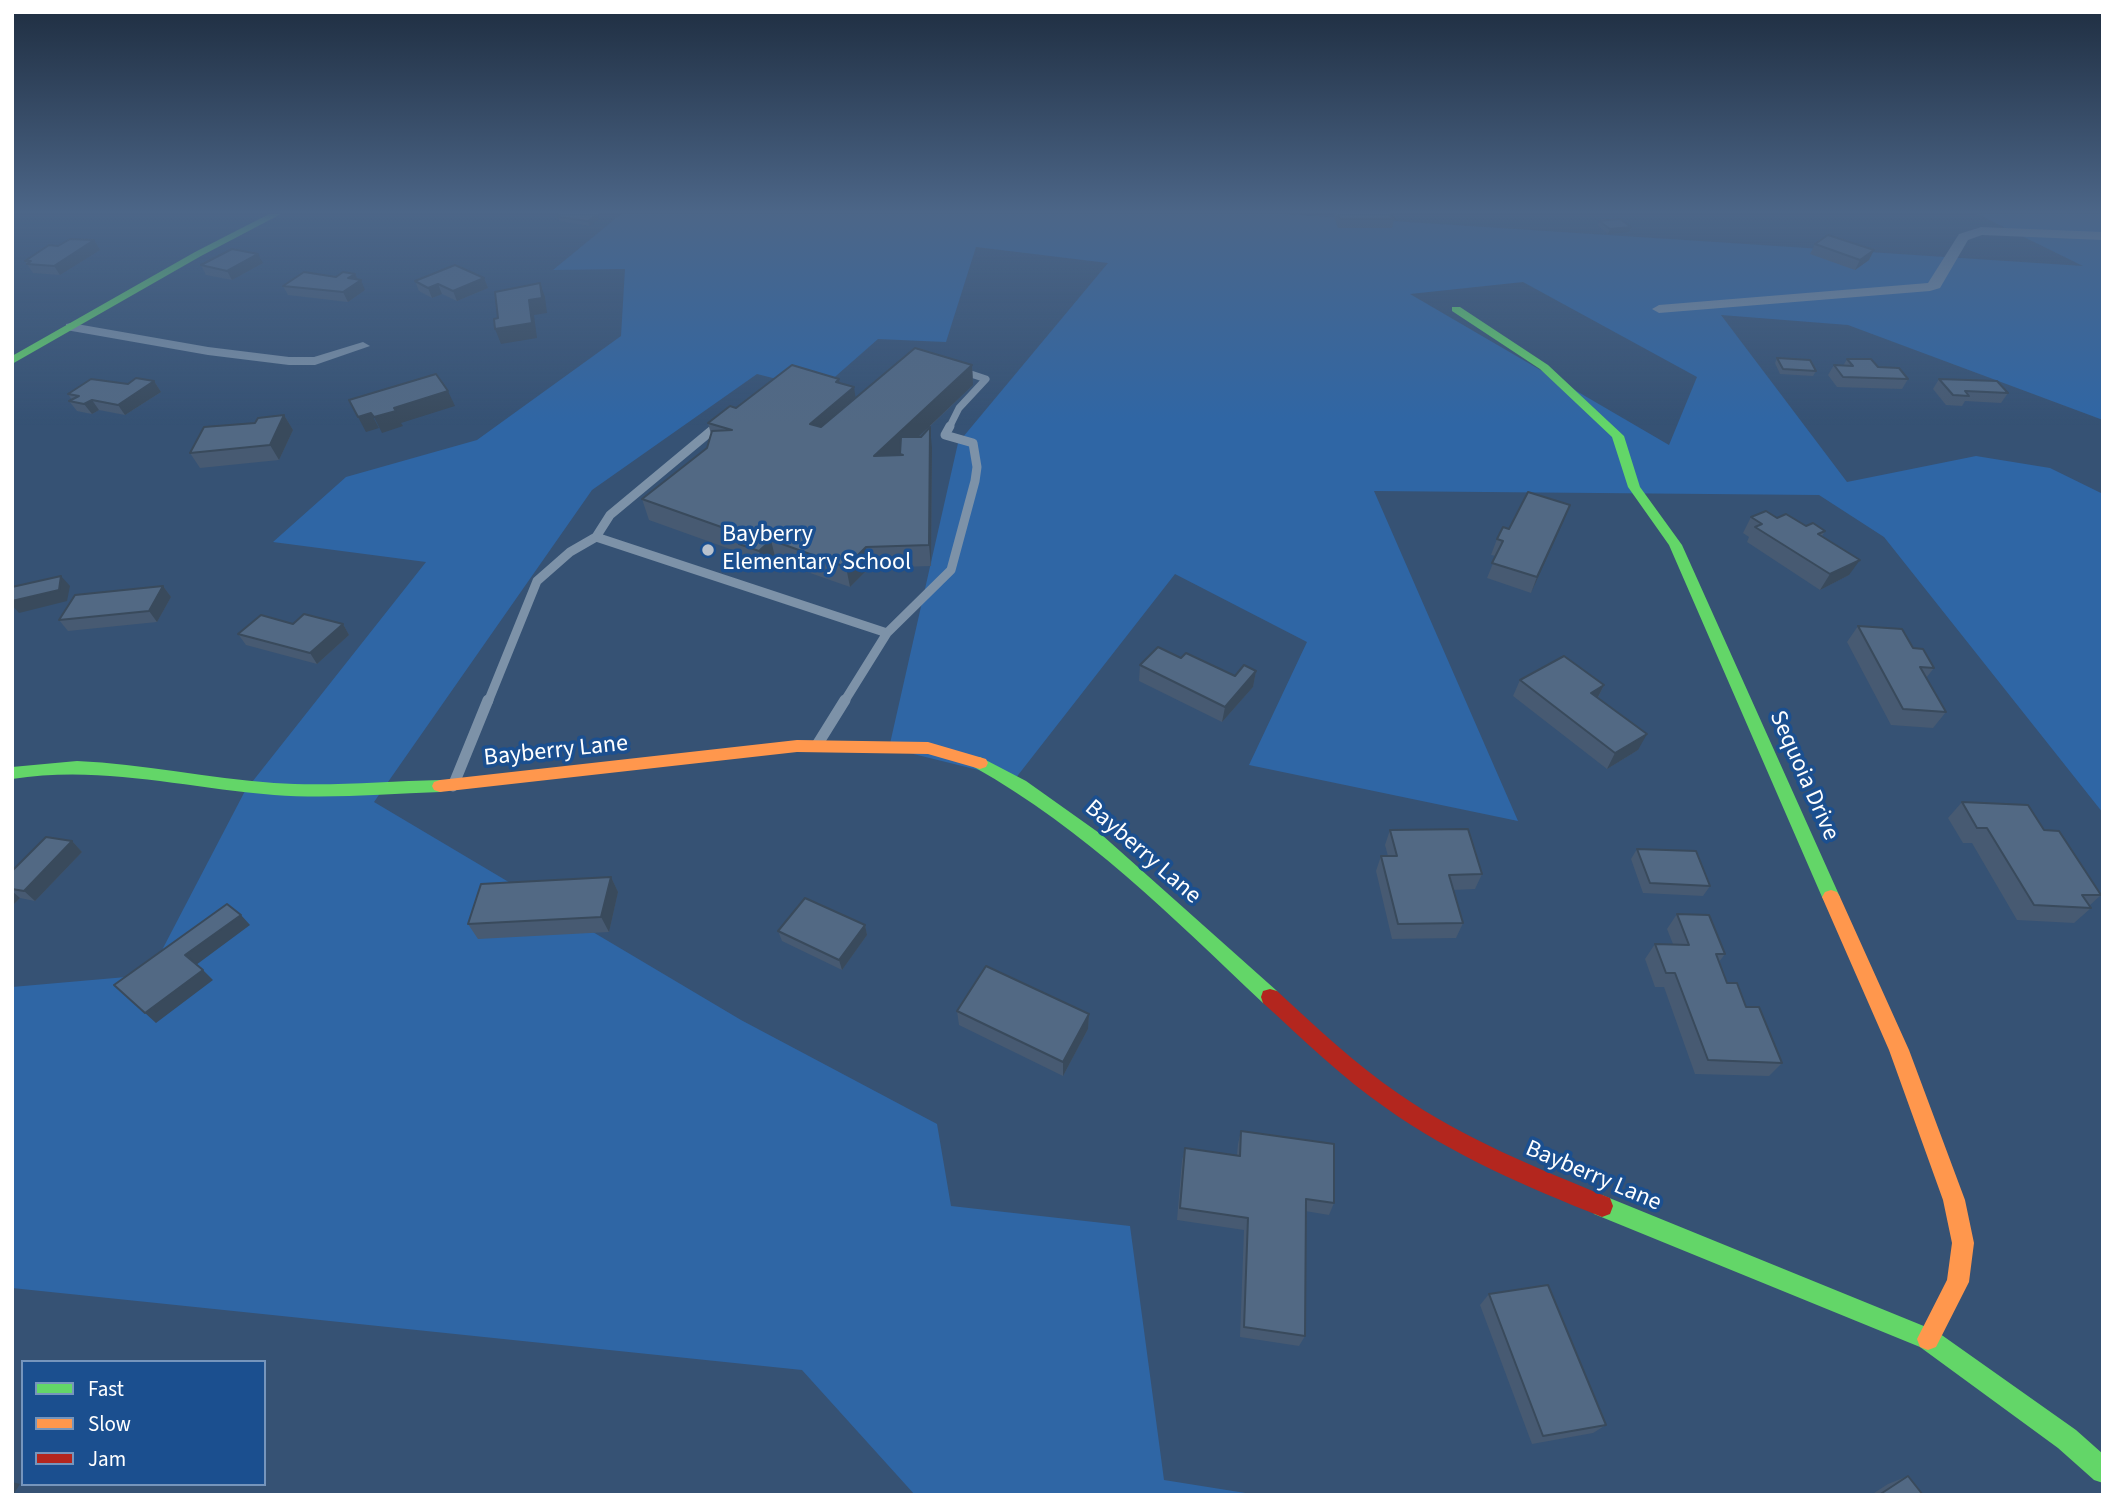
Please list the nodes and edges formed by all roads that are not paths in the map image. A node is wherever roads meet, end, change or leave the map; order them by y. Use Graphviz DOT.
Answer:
graph roads {
  1 [pos="145,284"];
  2 [pos="1935,284"];
  3 [pos="1456,309"];
  4 [pos="1659,309"];
  5 [pos="71,327"];
  6 [pos="363,346"];
  7 [pos="12,361"];
  8 [pos="953,368"];
  9 [pos="728,417"];
  10 [pos="596,537"];
  11 [pos="887,633"];
  12 [pos="816,747"];
  13 [pos="12,773"];
  14 [pos="453,786"];
  15 [pos="1928,1339"];
  16 [pos="2103,1471"];
  1 -- 5 [label="street"];
  2 -- 4 [label="street"];
  3 -- 15 [label="street, Sequoia Drive"];
  5 -- 6 [label="street"];
  5 -- 7 [label="street"];
  8 -- 11 [label="lane"];
  9 -- 10 [label="lane"];
  10 -- 11 [label="lane"];
  10 -- 14 [label="lane"];
  11 -- 12 [label="lane"];
  12 -- 14 [label="street, Bayberry Lane"];
  12 -- 15 [label="street, Bayberry Lane"];
  13 -- 14 [label="street, Bayberry Lane"];
  15 -- 16 [label="street, Bayberry Lane"];
}
